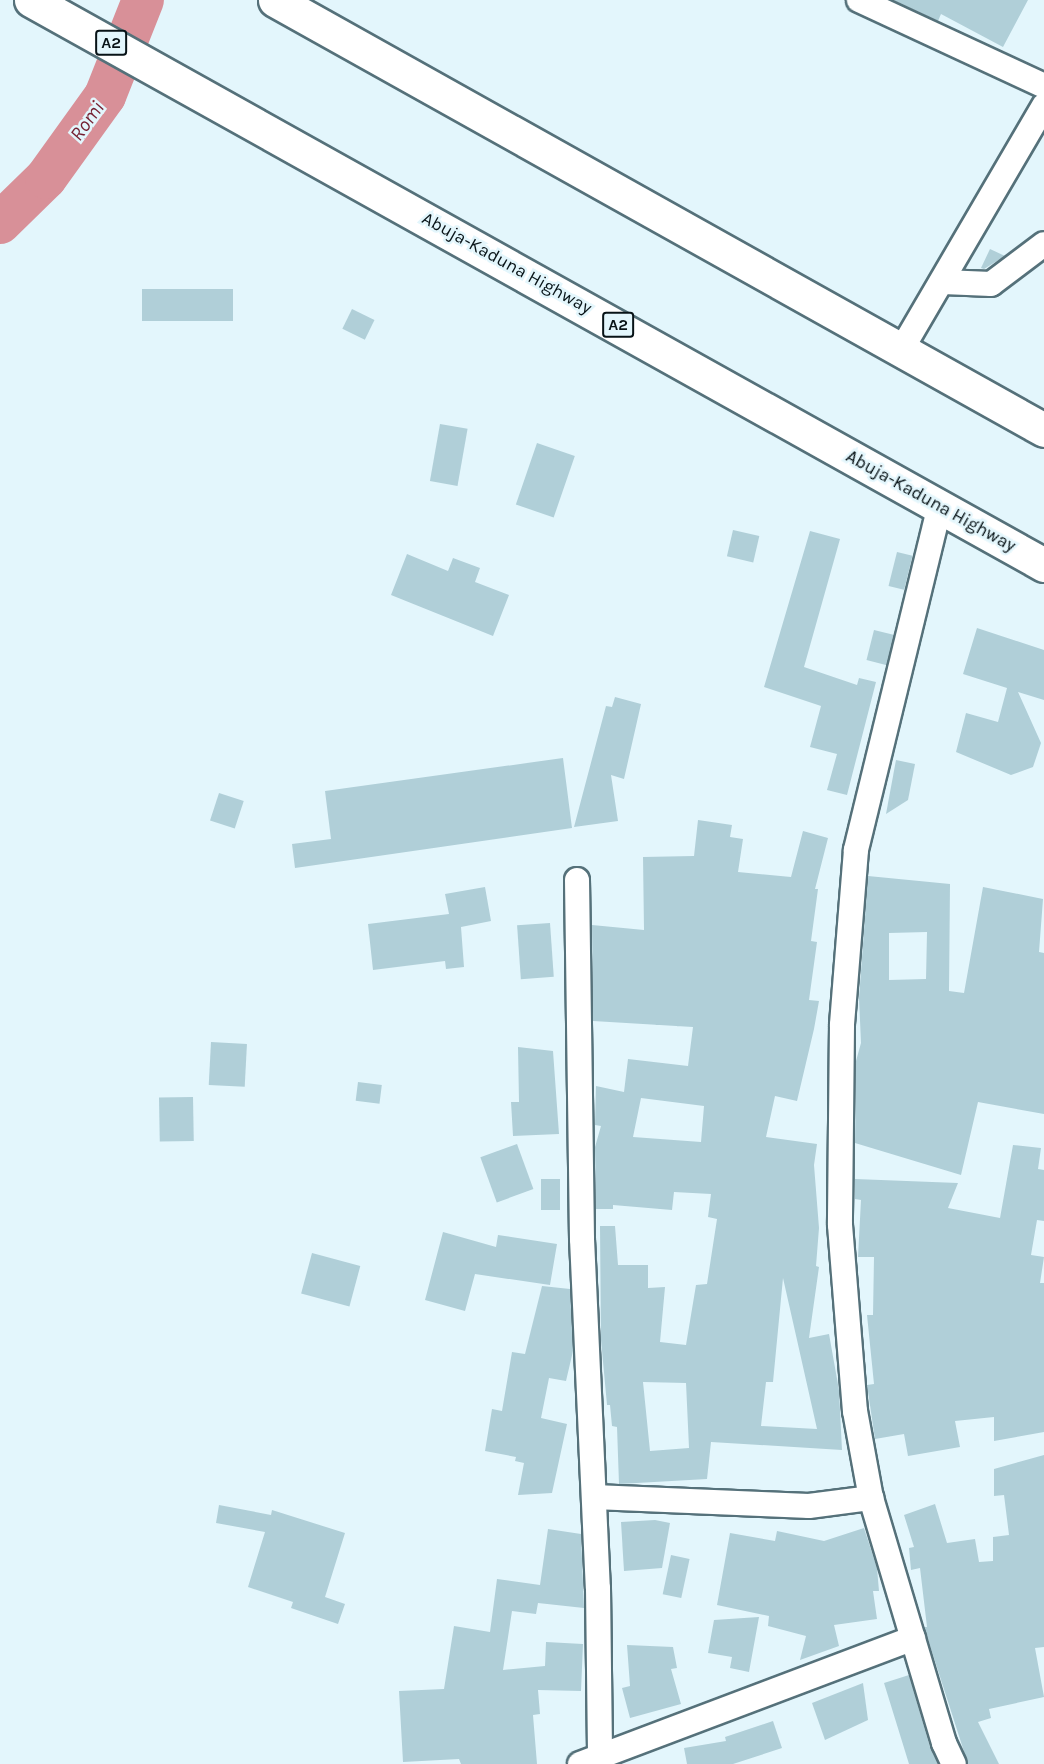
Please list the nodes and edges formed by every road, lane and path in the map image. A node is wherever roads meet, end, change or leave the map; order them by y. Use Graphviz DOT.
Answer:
graph roads {
  1 [pos="31,0"];
  2 [pos="275,0"];
  3 [pos="859,0"];
  4 [pos="1044,86"];
  5 [pos="1044,106"];
  6 [pos="1044,244"];
  7 [pos="943,282"];
  8 [pos="900,352"];
  9 [pos="1044,430"];
  10 [pos="940,505"];
  11 [pos="1044,565"];
  12 [pos="577,880"];
  13 [pos="594,1497"];
  14 [pos="871,1498"];
  15 [pos="913,1638"];
  16 [pos="590,1760"];
  17 [pos="954,1764"];
  1 -- 10 [label="highway, Abuja-Kaduna Highway / A2"];
  2 -- 8 [label="highway"];
  3 -- 4 [label="street"];
  5 -- 7 [label="street"];
  6 -- 7 [label="street"];
  7 -- 8 [label="street"];
  8 -- 9 [label="highway"];
  10 -- 11 [label="highway, Abuja-Kaduna Highway / A2"];
  10 -- 14 [label="street"];
  12 -- 13 [label="street"];
  13 -- 14 [label="street"];
  13 -- 16 [label="street"];
  14 -- 15 [label="street"];
  15 -- 16 [label="street"];
  15 -- 17 [label="street"];
}
